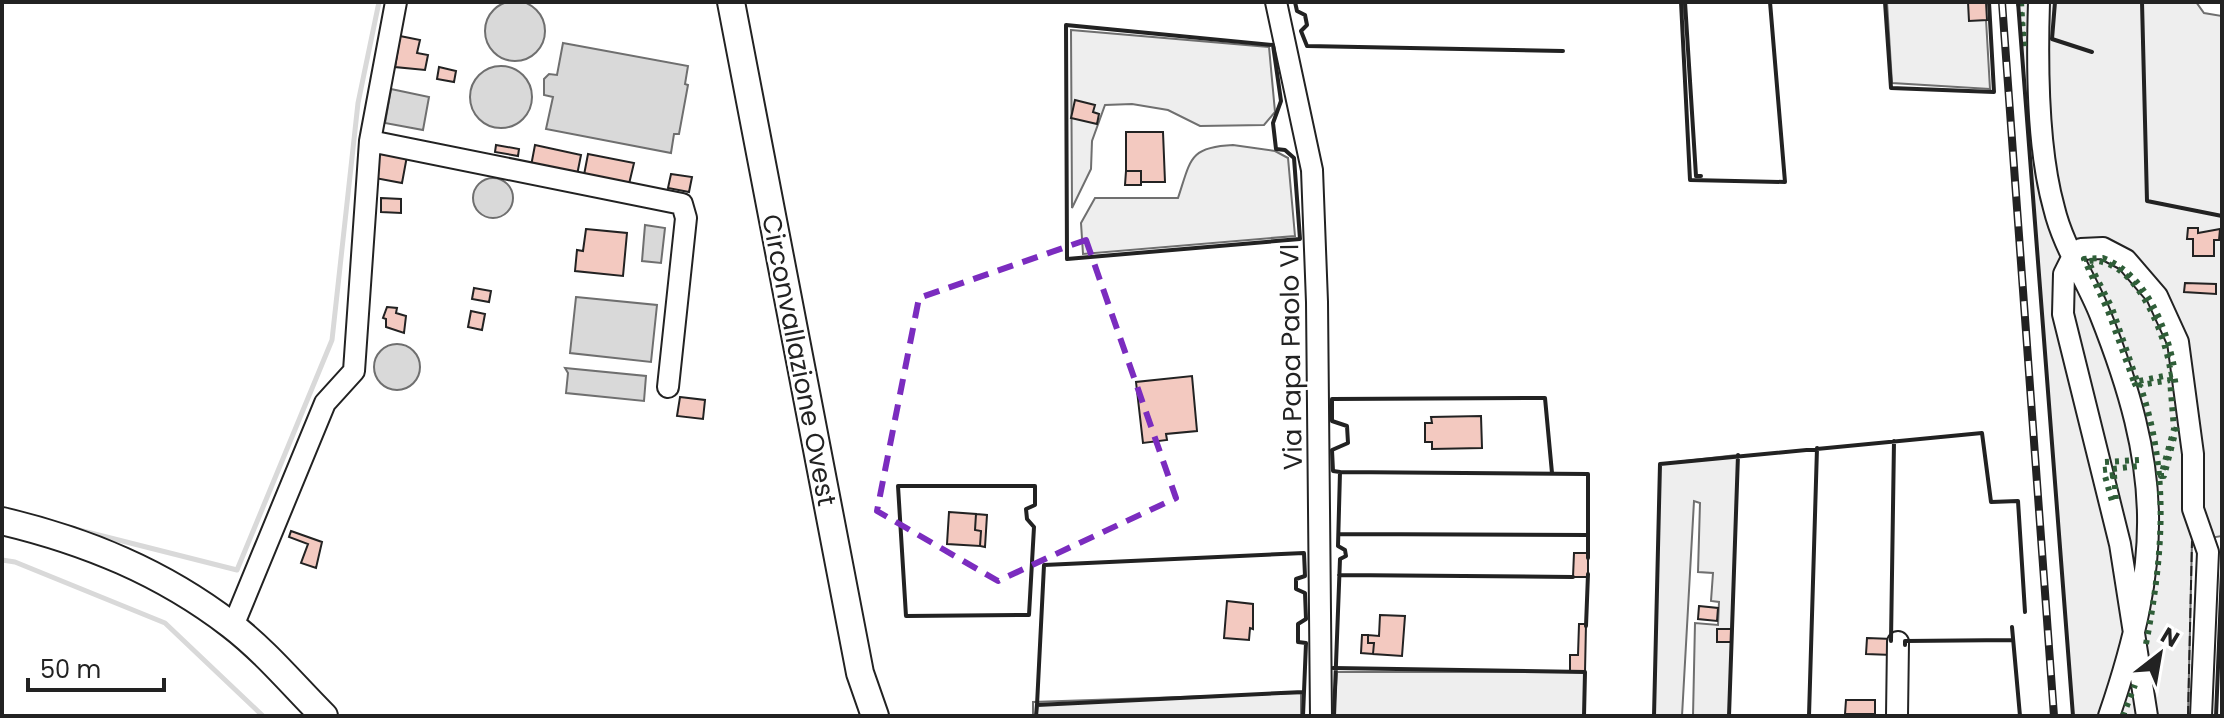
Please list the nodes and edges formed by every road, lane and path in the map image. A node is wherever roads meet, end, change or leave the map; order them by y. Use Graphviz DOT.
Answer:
graph roads {
  1 [pos="396,2"];
  2 [pos="731,2"];
  3 [pos="1276,2"];
  4 [pos="2039,2"];
  5 [pos="370,141"];
  6 [pos="2073,256"];
  7 [pos="668,387"];
  8 [pos="2,521"];
  9 [pos="2215,551"];
  10 [pos="233,626"];
  11 [pos="2135,634"];
  12 [pos="1898,642"];
  13 [pos="324,716"];
  14 [pos="875,716"];
  15 [pos="1321,716"];
  16 [pos="1897,716"];
  17 [pos="2109,716"];
  18 [pos="2147,716"];
  19 [pos="2201,716"];
  1 -- 5 [label="street"];
  2 -- 14 [label="main road, Circonvallazione Ovest"];
  3 -- 15 [label="street, Via Papa Paolo VI"];
  4 -- 6 [label="street"];
  5 -- 7 [label="street"];
  5 -- 10 [label="street"];
  6 -- 9 [label="street"];
  6 -- 11 [label="street"];
  6 -- 11 [label="street"];
  8 -- 10 [label="main road"];
  9 -- 19 [label="street"];
  10 -- 13 [label="main road"];
  11 -- 17 [label="street"];
  11 -- 18 [label="street"];
  12 -- 16 [label="street"];
}
